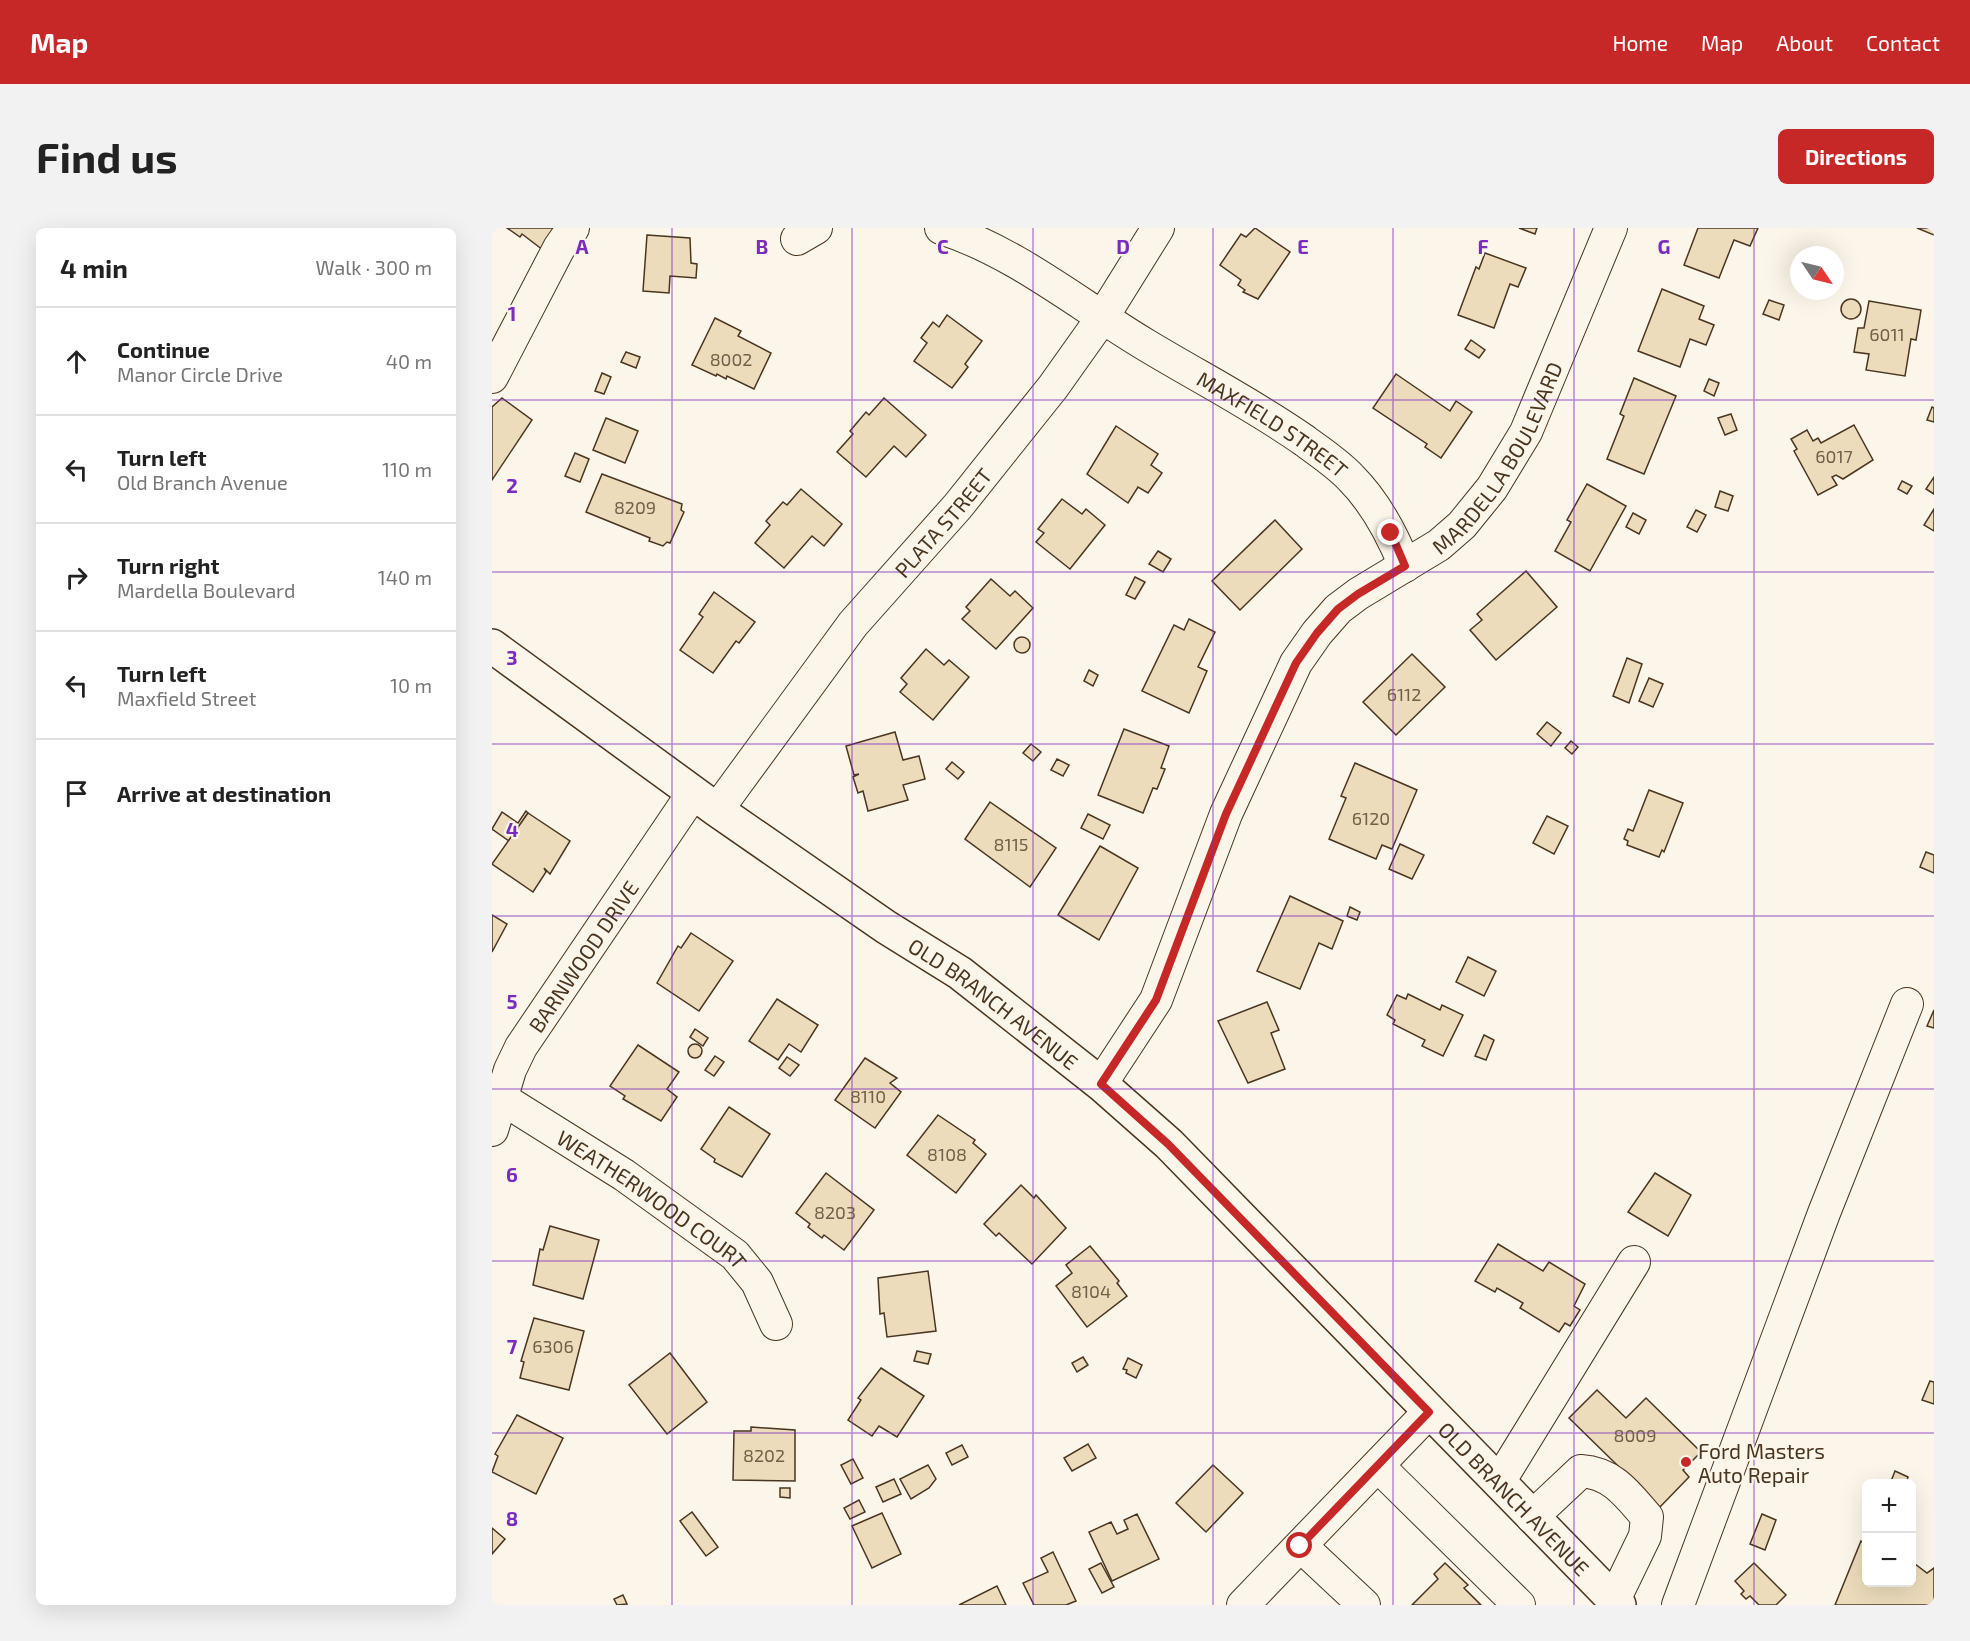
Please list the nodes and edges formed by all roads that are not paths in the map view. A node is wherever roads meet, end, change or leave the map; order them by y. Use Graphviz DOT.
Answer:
graph roads {
  1 [pos="573,228"];
  2 [pos="941,228"];
  3 [pos="1158,228"];
  4 [pos="1611,228"];
  5 [pos="1102,318"];
  6 [pos="492,377"];
  7 [pos="1405,566"];
  8 [pos="492,646"];
  9 [pos="705,802"];
  10 [pos="1907,1004"];
  11 [pos="1101,1084"];
  12 [pos="501,1098"];
  13 [pos="492,1130"];
  14 [pos="1634,1262"];
  15 [pos="776,1324"];
  16 [pos="1429,1412"];
  17 [pos="1378,1466"];
  18 [pos="1499,1482"];
  19 [pos="1532,1517"];
  20 [pos="1300,1546"];
  21 [pos="1617,1603"];
  22 [pos="1244,1605"];
  23 [pos="1364,1605"];
  24 [pos="1519,1605"];
  25 [pos="1678,1605"];
  1 -- 6 [label="street"];
  2 -- 5 [label="street, MAXFIELD STREET"];
  3 -- 5 [label="street, PLATA STREET"];
  4 -- 7 [label="street, MARDELLA BOULEVARD"];
  5 -- 7 [label="street, MAXFIELD STREET"];
  5 -- 9 [label="street, PLATA STREET"];
  7 -- 11 [label="street, MARDELLA BOULEVARD"];
  8 -- 9 [label="main road, OLD BRANCH AVENUE"];
  9 -- 11 [label="main road, OLD BRANCH AVENUE"];
  9 -- 12 [label="street, BARNWOOD DRIVE"];
  10 -- 25 [label="street"];
  11 -- 16 [label="main road, OLD BRANCH AVENUE"];
  12 -- 13 [label="street, BARNWOOD DRIVE"];
  12 -- 15 [label="street, WEATHERWOOD COURT"];
  14 -- 18 [label="street"];
  16 -- 17 [label="street"];
  16 -- 18 [label="main road, OLD BRANCH AVENUE"];
  17 -- 20 [label="street"];
  17 -- 24 [label="street"];
  18 -- 19 [label="main road, OLD BRANCH AVENUE"];
  19 -- 21 [label="main road, OLD BRANCH AVENUE"];
  19 -- 21 [label="street"];
  20 -- 22 [label="street"];
  20 -- 23 [label="street"];
}
